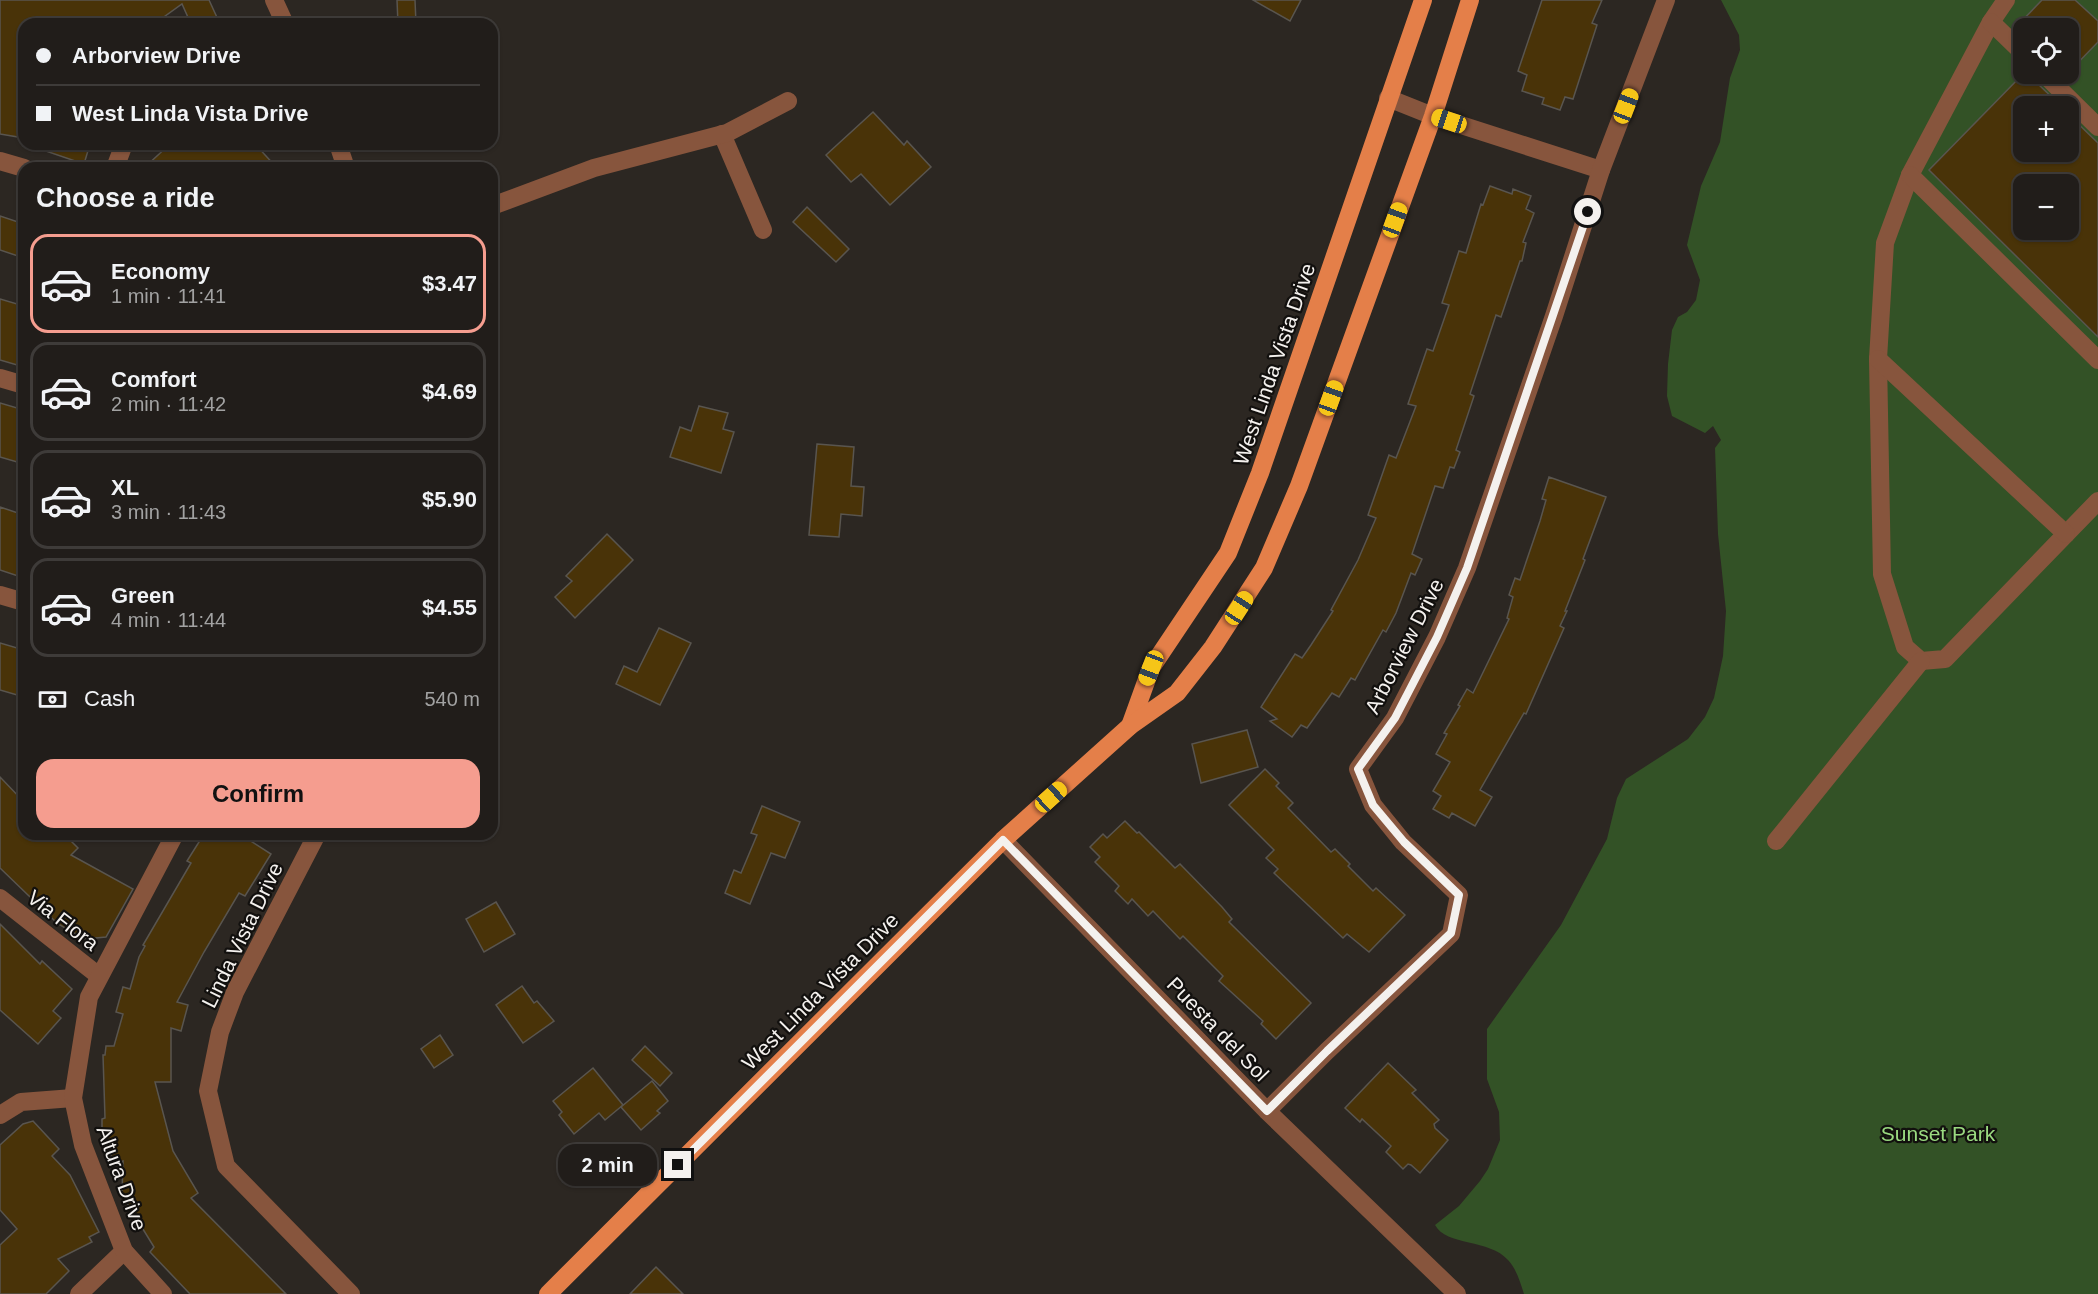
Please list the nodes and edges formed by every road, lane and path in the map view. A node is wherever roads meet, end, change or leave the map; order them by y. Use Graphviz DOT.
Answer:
graph roads {
  1 [pos="274,0"];
  2 [pos="1423,0"];
  3 [pos="1470,0"];
  4 [pos="1666,0"];
  5 [pos="2006,0"];
  6 [pos="282,18"];
  7 [pos="1991,22"];
  8 [pos="2013,43"];
  9 [pos="2053,84"];
  10 [pos="1388,98"];
  11 [pos="788,101"];
  12 [pos="1433,116"];
  13 [pos="2098,128"];
  14 [pos="722,134"];
  15 [pos="0,161"];
  16 [pos="18,166"];
  17 [pos="1601,170"];
  18 [pos="1910,175"];
  19 [pos="498,204"];
  20 [pos="763,230"];
  21 [pos="1878,359"];
  22 [pos="2098,360"];
  23 [pos="0,378"];
  24 [pos="18,383"];
  25 [pos="2098,501"];
  26 [pos="2066,534"];
  27 [pos="0,595"];
  28 [pos="18,601"];
  29 [pos="1921,661"];
  30 [pos="1130,726"];
  31 [pos="172,840"];
  32 [pos="314,840"];
  33 [pos="1003,840"];
  34 [pos="1776,841"];
  35 [pos="0,898"];
  36 [pos="99,976"];
  37 [pos="73,1098"];
  38 [pos="1267,1111"];
  39 [pos="0,1115"];
  40 [pos="124,1251"];
  41 [pos="79,1294"];
  42 [pos="163,1294"];
  43 [pos="351,1294"];
  44 [pos="548,1294"];
  45 [pos="1457,1294"];
  1 -- 6 [label="street"];
  2 -- 10 [label="main road, West Linda Vista Drive"];
  3 -- 12 [label="main road, West Linda Vista Drive"];
  4 -- 17 [label="street, Arborview Drive"];
  5 -- 7 [label="street"];
  7 -- 8 [label="street"];
  7 -- 18 [label="street"];
  9 -- 13 [label="street"];
  10 -- 12 [label="street"];
  10 -- 30 [label="main road, West Linda Vista Drive"];
  11 -- 14 [label="street"];
  12 -- 17 [label="street"];
  12 -- 30 [label="main road, West Linda Vista Drive"];
  14 -- 19 [label="street"];
  14 -- 20 [label="street"];
  15 -- 16 [label="street"];
  17 -- 38 [label="street, Arborview Drive"];
  18 -- 21 [label="street"];
  18 -- 22 [label="street"];
  21 -- 26 [label="street"];
  21 -- 29 [label="street"];
  23 -- 24 [label="street"];
  25 -- 26 [label="street"];
  26 -- 29 [label="street"];
  27 -- 28 [label="street"];
  29 -- 34 [label="street"];
  30 -- 33 [label="main road, West Linda Vista Drive"];
  31 -- 36 [label="street, Altura Drive"];
  32 -- 43 [label="street, Linda Vista Drive"];
  33 -- 38 [label="street, Puesta del Sol"];
  33 -- 44 [label="main road, West Linda Vista Drive"];
  35 -- 36 [label="street, Via Flora"];
  36 -- 37 [label="street, Altura Drive"];
  37 -- 39 [label="street"];
  37 -- 40 [label="street, Altura Drive"];
  38 -- 45 [label="street, Puesta del Sol"];
  40 -- 41 [label="street"];
  40 -- 42 [label="street, Altura Drive"];
}
